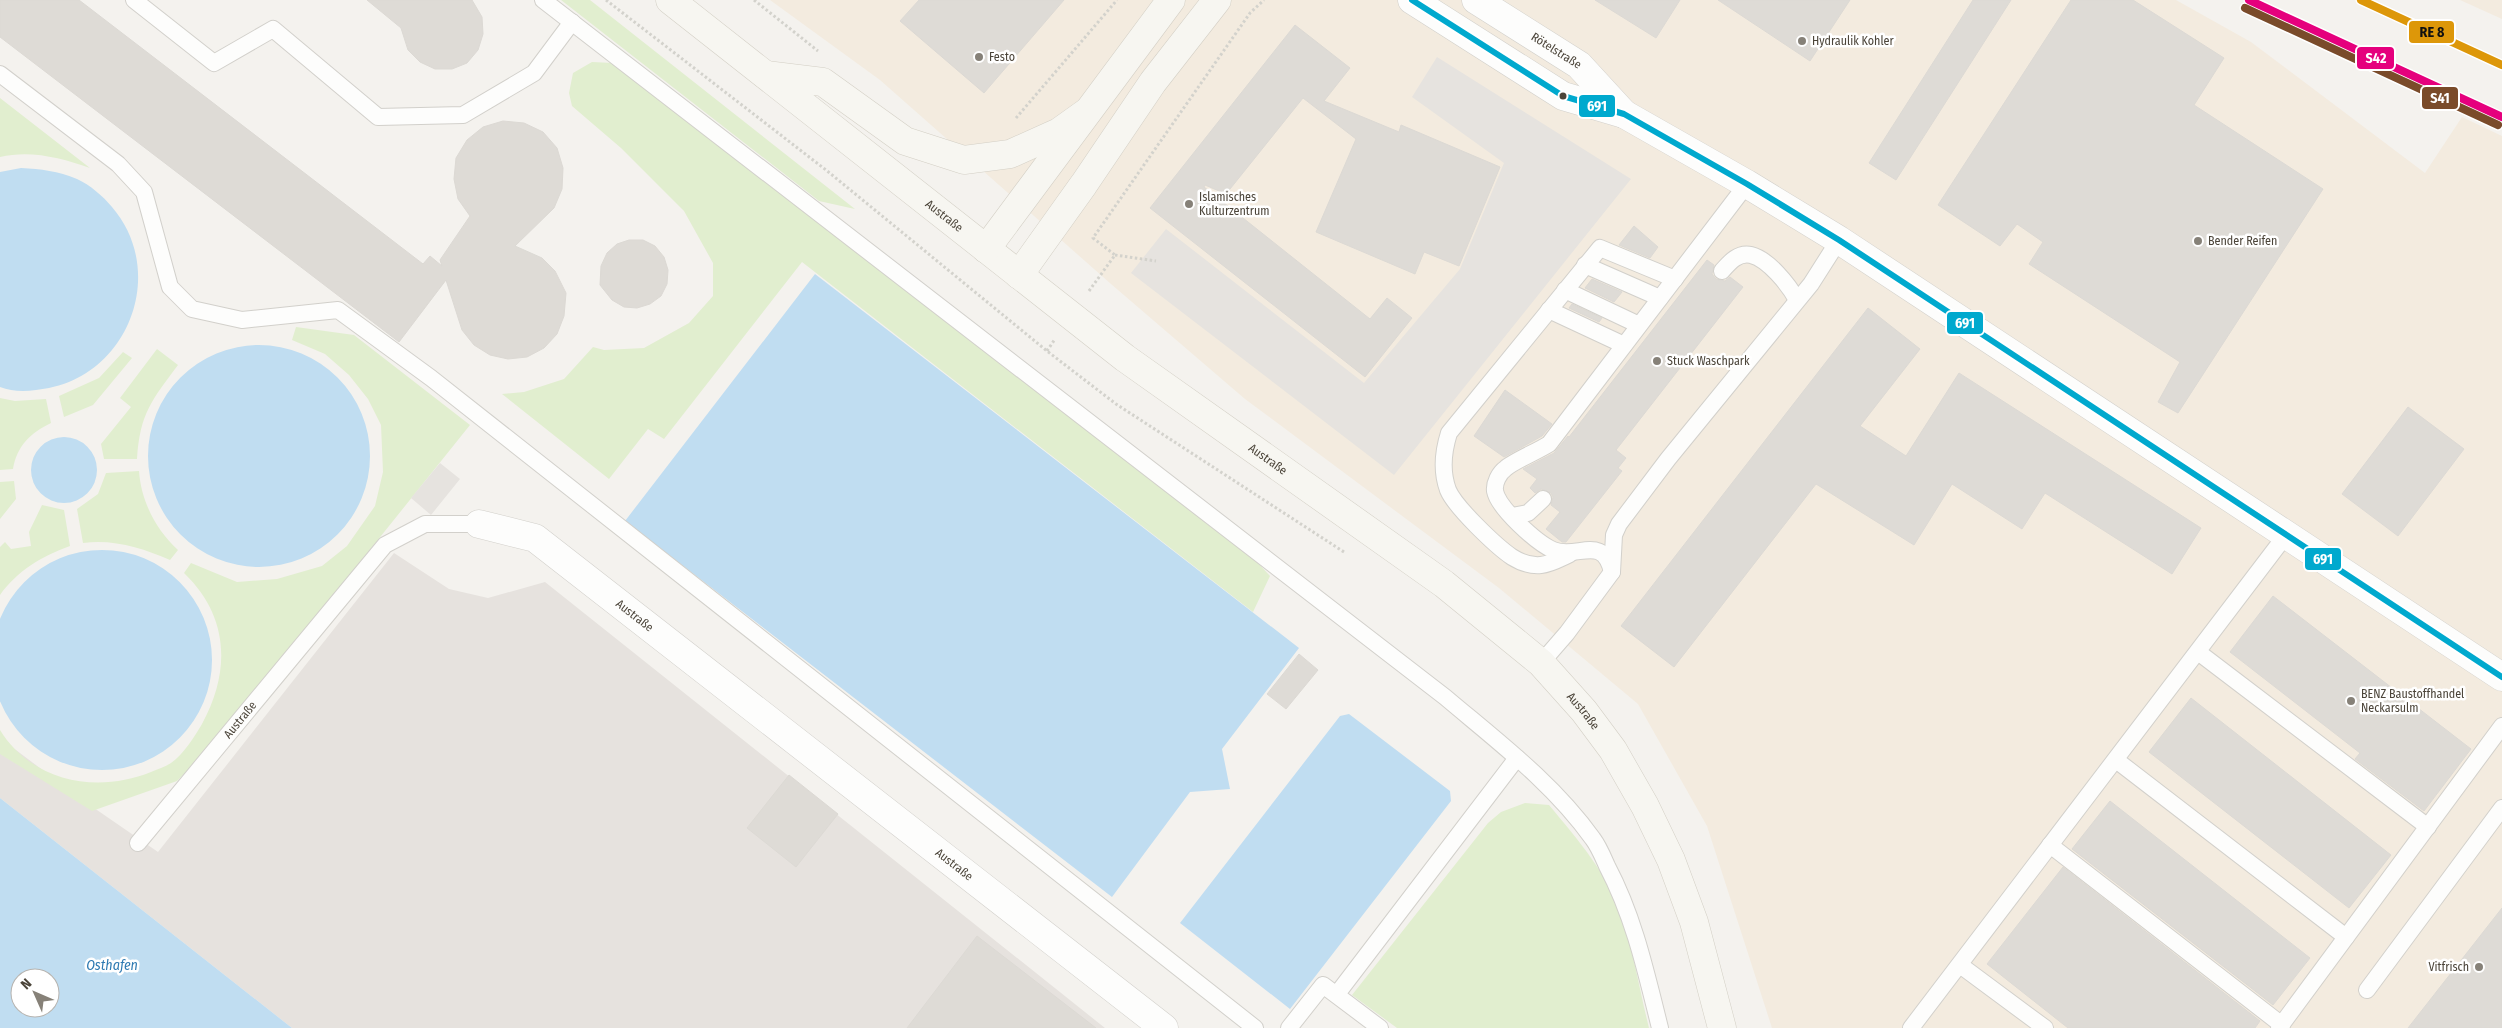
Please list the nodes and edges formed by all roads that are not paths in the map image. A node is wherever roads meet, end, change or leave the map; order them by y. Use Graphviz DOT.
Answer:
graph roads {
  1 [pos="134,0"];
  2 [pos="543,0"];
  3 [pos="670,0"];
  4 [pos="1171,0"];
  5 [pos="1216,0"];
  6 [pos="1412,0"];
  7 [pos="1476,0"];
  8 [pos="572,22"];
  9 [pos="0,74"];
  10 [pos="766,75"];
  11 [pos="1087,112"];
  12 [pos="1624,114"];
  13 [pos="1747,184"];
  14 [pos="1839,240"];
  15 [pos="986,249"];
  16 [pos="1586,265"];
  17 [pos="1722,271"];
  18 [pos="1019,275"];
  19 [pos="1675,278"];
  20 [pos="1566,290"];
  21 [pos="1660,298"];
  22 [pos="1797,300"];
  23 [pos="1549,310"];
  24 [pos="1639,325"];
  25 [pos="1624,345"];
  26 [pos="1543,498"];
  27 [pos="1512,516"];
  28 [pos="479,524"];
  29 [pos="2286,535"];
  30 [pos="1570,554"];
  31 [pos="1612,572"];
  32 [pos="2198,652"];
  33 [pos="1541,663"];
  34 [pos="2502,677"];
  35 [pos="2502,726"];
  36 [pos="1516,758"];
  37 [pos="2116,760"];
  38 [pos="2502,808"];
  39 [pos="2428,827"];
  40 [pos="138,843"];
  41 [pos="2050,845"];
  42 [pos="2346,937"];
  43 [pos="1960,965"];
  44 [pos="2367,990"];
  45 [pos="1337,994"];
  46 [pos="2281,1026"];
  47 [pos="1164,1028"];
  48 [pos="1255,1028"];
  49 [pos="1289,1028"];
  50 [pos="1380,1028"];
  51 [pos="1660,1028"];
  52 [pos="1722,1028"];
  53 [pos="1912,1028"];
  54 [pos="2046,1028"];
  1 -- 8 [label="lane"];
  2 -- 8 [label="lane"];
  3 -- 10 [label="main road, Austraße"];
  4 -- 11 [label="main road"];
  5 -- 18 [label="main road"];
  6 -- 12 [label="street, Rötelstraße"];
  7 -- 12 [label="street, Rötelstraße"];
  8 -- 36 [label="lane"];
  9 -- 48 [label="lane"];
  10 -- 11 [label="main road"];
  10 -- 15 [label="main road, Austraße"];
  11 -- 15 [label="main road"];
  12 -- 13 [label="street, Rötelstraße"];
  13 -- 14 [label="street, Rötelstraße"];
  13 -- 19 [label="lane"];
  14 -- 22 [label="lane"];
  14 -- 29 [label="street, Rötelstraße"];
  15 -- 18 [label="main road, Austraße"];
  16 -- 19 [label="lane"];
  16 -- 20 [label="lane"];
  16 -- 21 [label="lane"];
  17 -- 22 [label="lane"];
  18 -- 33 [label="main road, Austraße"];
  19 -- 21 [label="lane"];
  20 -- 23 [label="lane"];
  20 -- 24 [label="lane"];
  21 -- 24 [label="lane"];
  22 -- 31 [label="lane"];
  23 -- 25 [label="lane"];
  23 -- 30 [label="lane"];
  24 -- 25 [label="lane"];
  25 -- 27 [label="lane"];
  26 -- 27 [label="lane"];
  27 -- 30 [label="lane"];
  28 -- 40 [label="lane, Austraße"];
  28 -- 47 [label="street, Austraße"];
  29 -- 32 [label="lane"];
  29 -- 34 [label="street, Rötelstraße"];
  30 -- 31 [label="lane"];
  31 -- 33 [label="lane"];
  32 -- 37 [label="lane"];
  32 -- 39 [label="lane"];
  33 -- 52 [label="main road, Austraße"];
  35 -- 39 [label="lane"];
  36 -- 45 [label="lane"];
  36 -- 51 [label="lane"];
  37 -- 41 [label="lane"];
  37 -- 42 [label="lane"];
  38 -- 44 [label="lane"];
  39 -- 42 [label="lane"];
  41 -- 43 [label="lane"];
  41 -- 46 [label="lane"];
  42 -- 46 [label="lane"];
  43 -- 53 [label="lane"];
  43 -- 54 [label="lane"];
  45 -- 49 [label="lane"];
  45 -- 50 [label="lane"];
}
